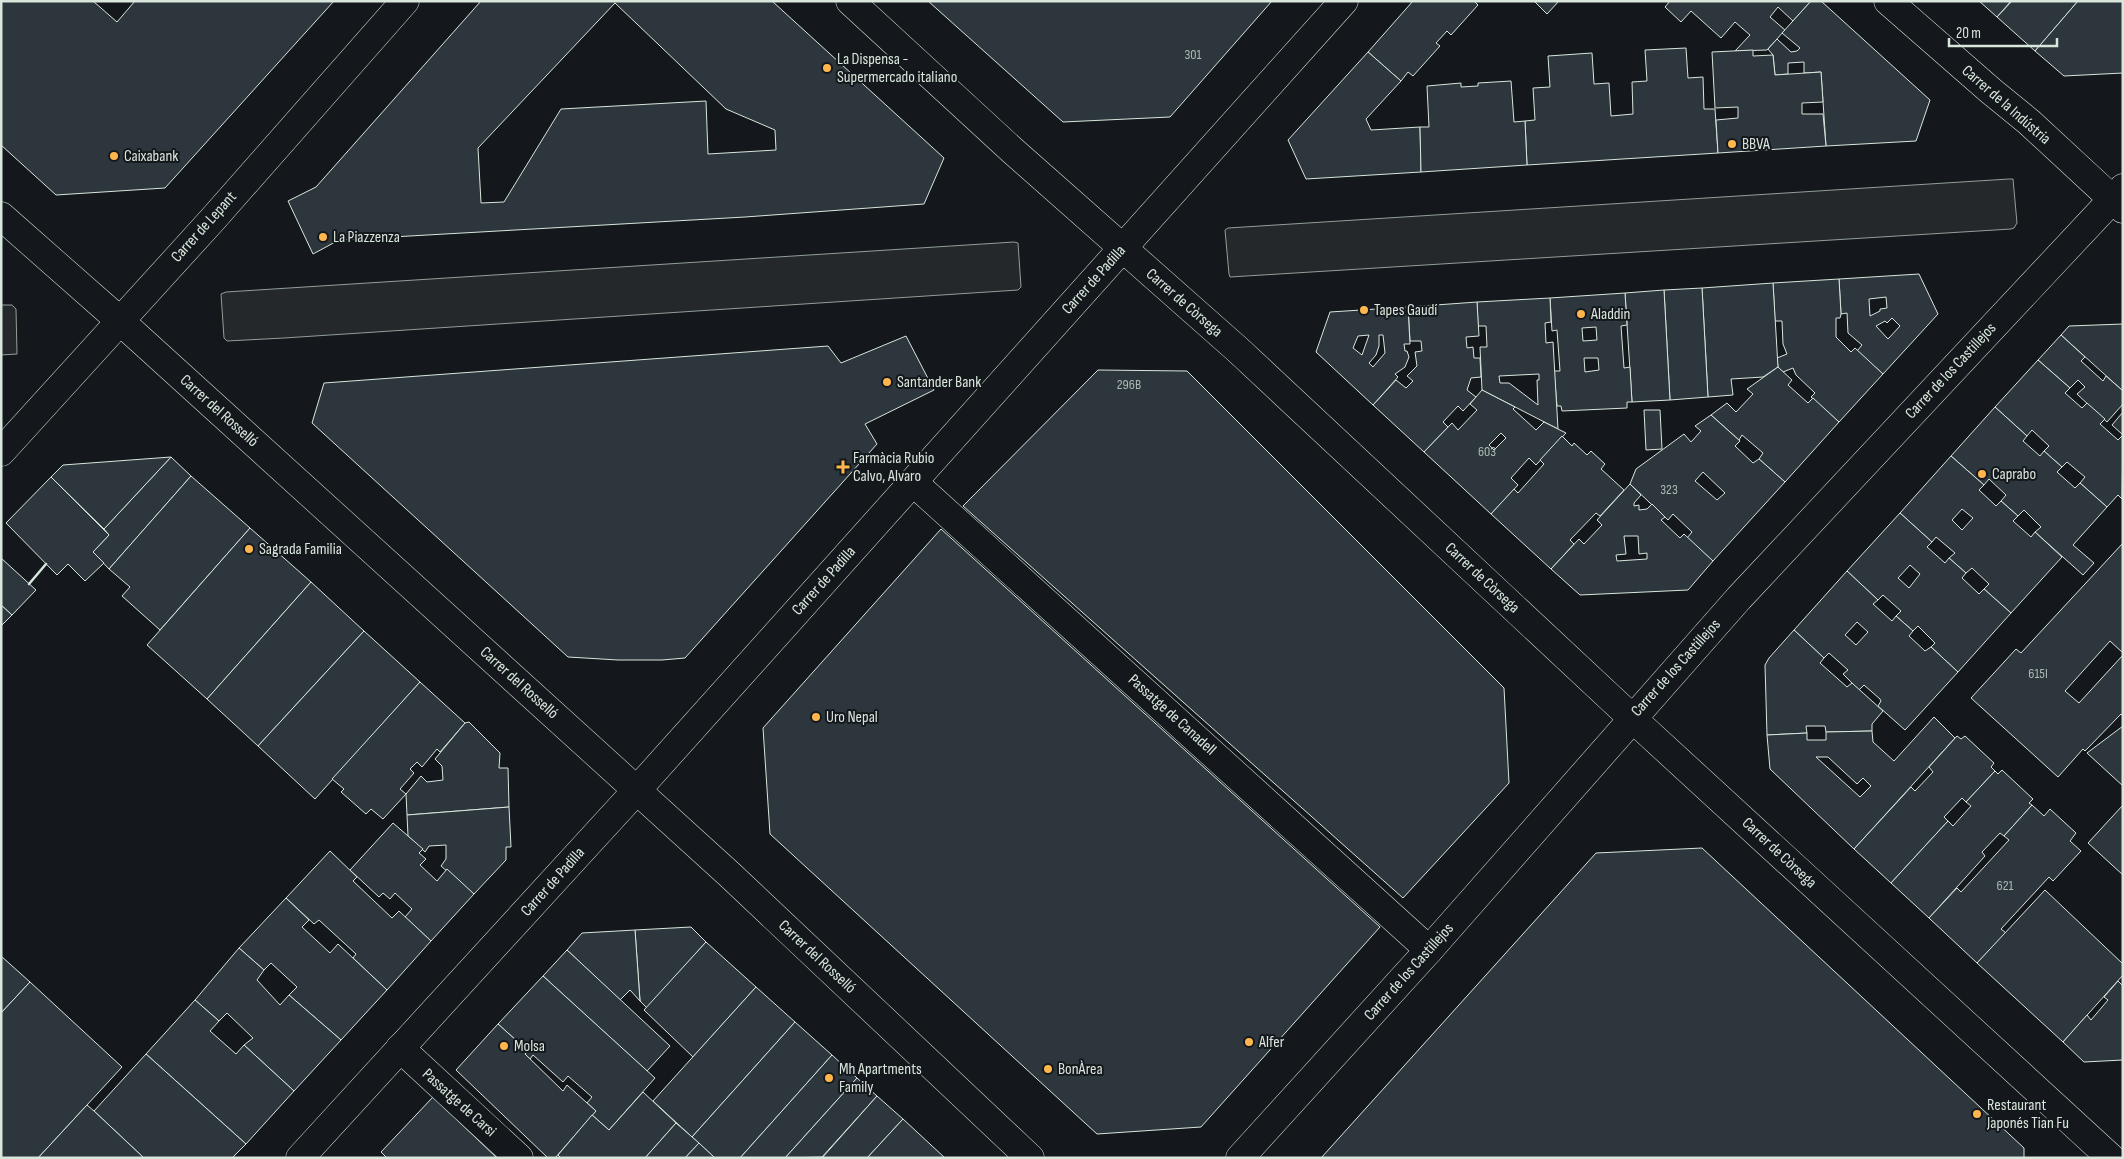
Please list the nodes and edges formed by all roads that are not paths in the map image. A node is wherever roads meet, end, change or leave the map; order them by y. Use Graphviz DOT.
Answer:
graph roads {
  1 [pos="405,1"];
  2 [pos="850,1"];
  3 [pos="1344,1"];
  4 [pos="1888,1"];
  5 [pos="2119,199"];
  6 [pos="1,216"];
  7 [pos="1122,248"];
  8 [pos="119,320"];
  9 [pos="1,452"];
  10 [pos="913,482"];
  11 [pos="1632,718"];
  12 [pos="636,791"];
  13 [pos="1429,950"];
  14 [pos="400,1048"];
  15 [pos="300,1158"];
  16 [pos="519,1158"];
  17 [pos="1030,1158"];
  18 [pos="1240,1158"];
  19 [pos="2111,1158"];
  1 -- 8 [label="main road, Carrer de Lepant"];
  2 -- 7 [label="main road, Carrer de Còrsega"];
  3 -- 7 [label="main road, Carrer de Padilla"];
  4 -- 5 [label="main road, Carrer de la Indústria"];
  5 -- 11 [label="main road, Carrer de los Castillejos"];
  6 -- 8 [label="main road, Carrer del Rosselló"];
  7 -- 10 [label="main road, Carrer de Padilla"];
  7 -- 11 [label="main road, Carrer de Còrsega"];
  8 -- 9 [label="main road, Carrer de Lepant"];
  8 -- 12 [label="main road, Carrer del Rosselló"];
  10 -- 12 [label="main road, Carrer de Padilla"];
  10 -- 13 [label="main road, Passatge de Canadell"];
  11 -- 13 [label="main road, Carrer de los Castillejos"];
  11 -- 19 [label="main road, Carrer de Còrsega"];
  12 -- 14 [label="main road, Carrer de Padilla"];
  12 -- 17 [label="main road, Carrer del Rosselló"];
  13 -- 18 [label="main road, Carrer de los Castillejos"];
  14 -- 15 [label="main road, Carrer de Padilla"];
  14 -- 16 [label="main road, Passatge de Carsi"];
}
